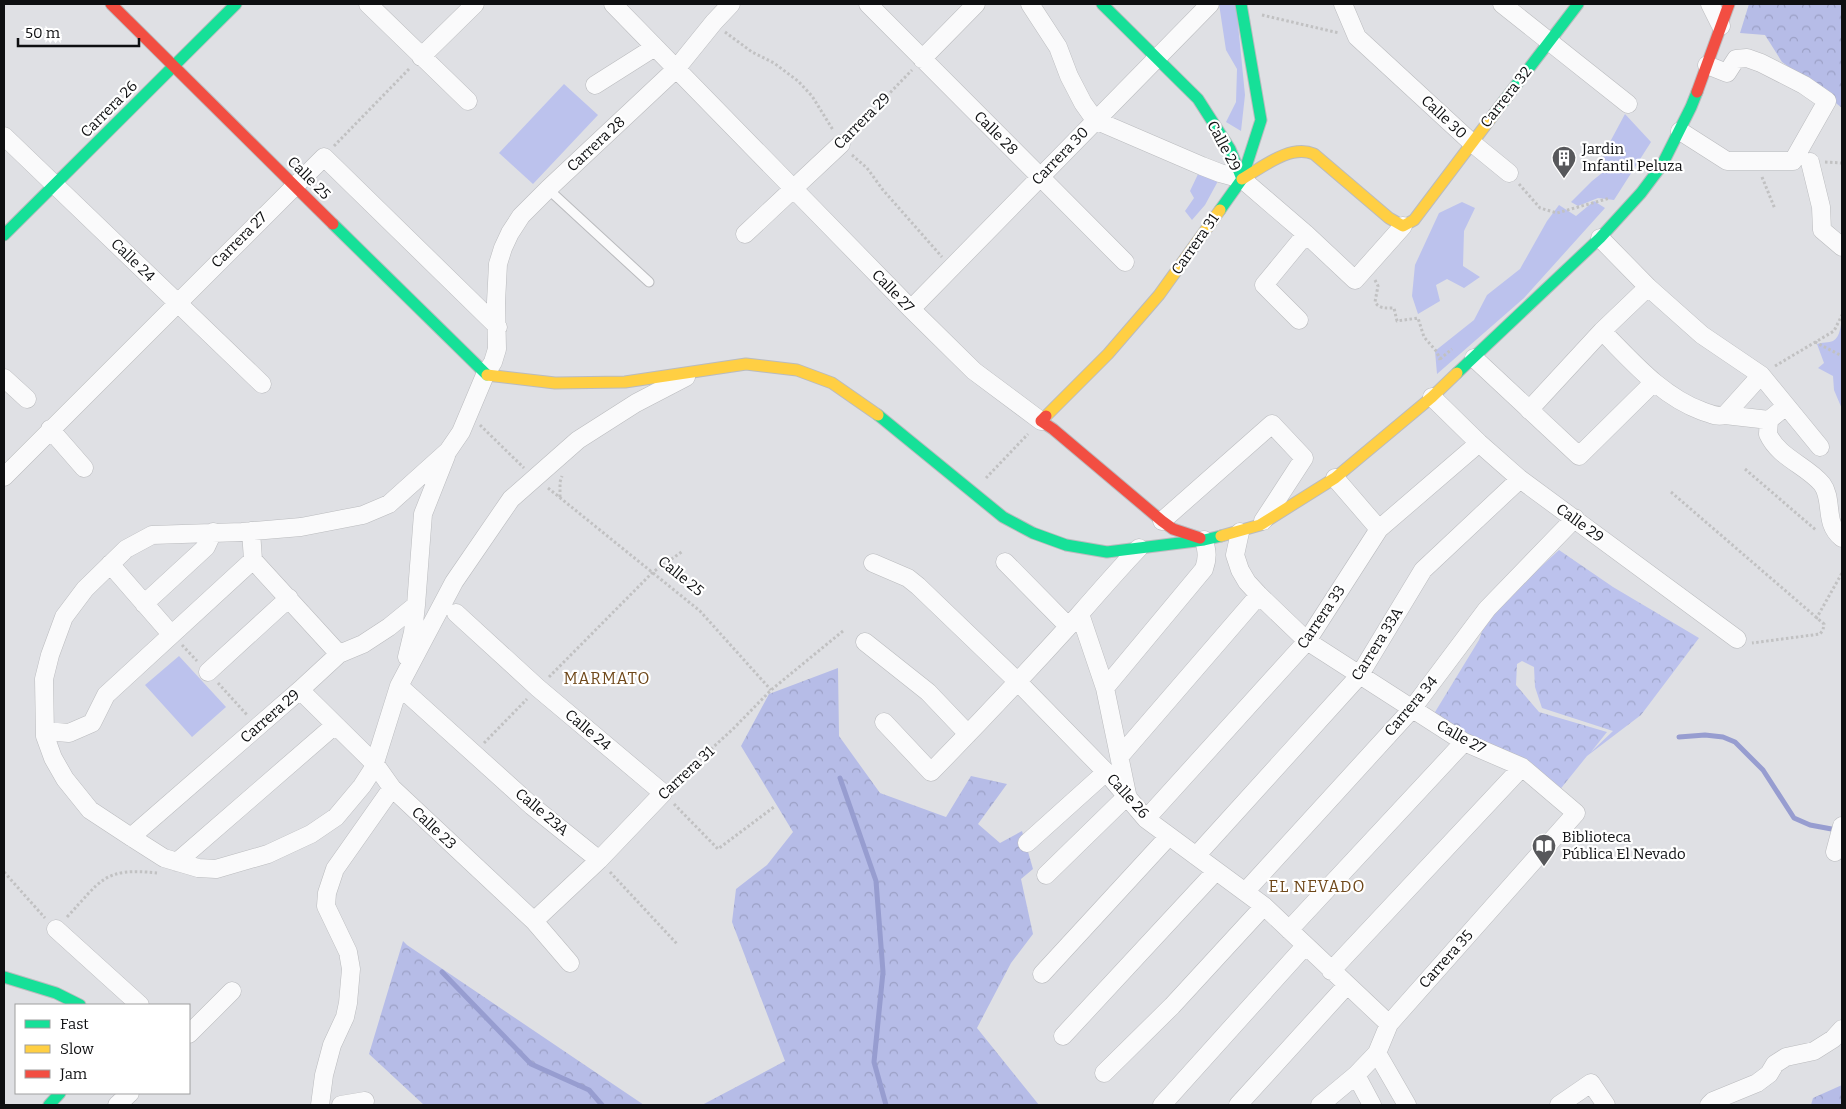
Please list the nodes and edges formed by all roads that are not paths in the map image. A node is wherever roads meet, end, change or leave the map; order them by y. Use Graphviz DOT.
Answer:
graph roads {
  1 [pos="111,4"];
  2 [pos="236,4"];
  3 [pos="368,4"];
  4 [pos="475,4"];
  5 [pos="613,4"];
  6 [pos="731,4"];
  7 [pos="868,4"];
  8 [pos="976,4"];
  9 [pos="1030,4"];
  10 [pos="1102,4"];
  11 [pos="1210,4"];
  12 [pos="1343,4"];
  13 [pos="1502,4"];
  14 [pos="1578,4"];
  15 [pos="1710,4"];
  16 [pos="1729,4"];
  17 [pos="1242,7"];
  18 [pos="1721,26"];
  19 [pos="1549,42"];
  20 [pos="655,47"];
  21 [pos="421,57"];
  22 [pos="1157,58"];
  23 [pos="922,59"];
  24 [pos="1707,65"];
  25 [pos="174,66"];
  26 [pos="676,69"];
  27 [pos="595,85"];
  28 [pos="468,101"];
  29 [pos="1628,104"];
  30 [pos="1096,120"];
  31 [pos="1680,130"];
  32 [pos="4,136"];
  33 [pos="1471,142"];
  34 [pos="841,144"];
  35 [pos="1810,162"];
  36 [pos="1509,173"];
  37 [pos="1040,177"];
  38 [pos="1242,179"];
  39 [pos="54,185"];
  40 [pos="295,185"];
  41 [pos="548,188"];
  42 [pos="793,188"];
  43 [pos="1403,226"];
  44 [pos="745,234"];
  45 [pos="1306,234"];
  46 [pos="4,235"];
  47 [pos="1600,238"];
  48 [pos="1842,247"];
  49 [pos="1125,262"];
  50 [pos="1355,280"];
  51 [pos="649,282"];
  52 [pos="1648,287"];
  53 [pos="177,303"];
  54 [pos="911,309"];
  55 [pos="1299,320"];
  56 [pos="498,327"];
  57 [pos="1602,331"];
  58 [pos="1474,358"];
  59 [pos="695,373"];
  60 [pos="485,375"];
  61 [pos="1760,375"];
  62 [pos="4,378"];
  63 [pos="1653,383"];
  64 [pos="262,384"];
  65 [pos="1432,397"];
  66 [pos="27,399"];
  67 [pos="1786,406"];
  68 [pos="1529,410"];
  69 [pos="1725,415"];
  70 [pos="1769,420"];
  71 [pos="1041,421"];
  72 [pos="50,429"];
  73 [pos="1479,443"];
  74 [pos="1820,447"];
  75 [pos="448,451"];
  76 [pos="84,468"];
  77 [pos="4,476"];
  78 [pos="1335,478"];
  79 [pos="1520,479"];
  80 [pos="1575,518"];
  81 [pos="1162,521"];
  82 [pos="1260,525"];
  83 [pos="1379,529"];
  84 [pos="251,531"];
  85 [pos="213,532"];
  86 [pos="1240,532"];
  87 [pos="1842,538"];
  88 [pos="1204,540"];
  89 [pos="1139,548"];
  90 [pos="1107,552"];
  91 [pos="253,560"];
  92 [pos="1005,562"];
  93 [pos="873,563"];
  94 [pos="110,564"];
  95 [pos="1108,579"];
  96 [pos="1259,595"];
  97 [pos="289,598"];
  98 [pos="144,604"];
  99 [pos="416,605"];
  100 [pos="456,613"];
  101 [pos="1074,620"];
  102 [pos="171,634"];
  103 [pos="1737,639"];
  104 [pos="1308,641"];
  105 [pos="864,642"];
  106 [pos="339,654"];
  107 [pos="208,672"];
  108 [pos="1359,676"];
  109 [pos="1017,681"];
  110 [pos="399,686"];
  111 [pos="1105,688"];
  112 [pos="300,690"];
  113 [pos="1412,709"];
  114 [pos="884,722"];
  115 [pos="335,725"];
  116 [pos="45,731"];
  117 [pos="968,734"];
  118 [pos="1464,742"];
  119 [pos="1120,756"];
  120 [pos="375,764"];
  121 [pos="1522,767"];
  122 [pos="1106,772"];
  123 [pos="392,788"];
  124 [pos="663,793"];
  125 [pos="1127,796"];
  126 [pos="1576,813"];
  127 [pos="1146,819"];
  128 [pos="1842,826"];
  129 [pos="1169,836"];
  130 [pos="131,837"];
  131 [pos="1026,843"];
  132 [pos="1835,852"];
  133 [pos="1196,856"];
  134 [pos="598,860"];
  135 [pos="171,868"];
  136 [pos="1216,872"];
  137 [pos="1046,874"];
  138 [pos="1245,892"];
  139 [pos="1264,906"];
  140 [pos="534,921"];
  141 [pos="56,929"];
  142 [pos="1289,930"];
  143 [pos="1305,946"];
  144 [pos="570,963"];
  145 [pos="1331,971"];
  146 [pos="1042,974"];
  147 [pos="4,977"];
  148 [pos="1347,985"];
  149 [pos="232,990"];
  150 [pos="78,1004"];
  151 [pos="139,1004"];
  152 [pos="1389,1024"];
  153 [pos="1842,1029"];
  154 [pos="190,1033"];
  155 [pos="1063,1036"];
  156 [pos="1377,1053"];
  157 [pos="1104,1073"];
  158 [pos="315,1074"];
  159 [pos="1356,1074"];
  160 [pos="59,1094"];
  161 [pos="129,1094"];
  162 [pos="365,1101"];
  163 [pos="49,1105"];
  164 [pos="117,1105"];
  165 [pos="313,1105"];
  166 [pos="320,1105"];
  167 [pos="341,1105"];
  168 [pos="1162,1105"];
  169 [pos="1238,1105"];
  170 [pos="1320,1105"];
  171 [pos="1372,1105"];
  172 [pos="1407,1105"];
  173 [pos="1559,1105"];
  174 [pos="1606,1105"];
  175 [pos="1709,1105"];
  1 -- 25 [label="main road, Calle 25"];
  2 -- 25 [label="main road, Carrera 26"];
  3 -- 21 [label="street"];
  4 -- 21 [label="street"];
  5 -- 20 [label="street, Calle 27"];
  6 -- 26 [label="street, Carrera 28"];
  7 -- 23 [label="street, Calle 28"];
  8 -- 23 [label="street"];
  9 -- 30 [label="street"];
  10 -- 22 [label="main road, Calle 29"];
  11 -- 22 [label="street, Carrera 30"];
  12 -- 33 [label="street, Calle 30"];
  13 -- 19 [label="street"];
  14 -- 19 [label="main road, Carrera 32"];
  15 -- 18 [label="street"];
  16 -- 18 [label="main road"];
  17 -- 38 [label="main road, Carrera 31"];
  18 -- 24 [label="main road"];
  19 -- 29 [label="street"];
  19 -- 33 [label="main road, Carrera 32"];
  20 -- 26 [label="street, Calle 27"];
  20 -- 27 [label="street"];
  21 -- 28 [label="street"];
  22 -- 30 [label="street, Carrera 30"];
  22 -- 38 [label="main road, Calle 29"];
  23 -- 37 [label="street, Calle 28"];
  24 -- 31 [label="main road"];
  24 -- 31 [label="street"];
  25 -- 39 [label="main road, Carrera 26"];
  25 -- 40 [label="main road, Calle 25"];
  26 -- 41 [label="street, Carrera 28"];
  26 -- 42 [label="street, Calle 27"];
  30 -- 37 [label="street, Carrera 30"];
  30 -- 38 [label="street"];
  31 -- 47 [label="main road"];
  32 -- 39 [label="street, Calle 24"];
  33 -- 36 [label="street, Calle 30"];
  33 -- 43 [label="main road, Carrera 32"];
  34 -- 42 [label="street, Carrera 29"];
  35 -- 48 [label="street"];
  37 -- 49 [label="street, Calle 28"];
  37 -- 54 [label="street, Carrera 30"];
  38 -- 43 [label="main road"];
  38 -- 45 [label="street, Calle 29"];
  38 -- 71 [label="main road, Carrera 31"];
  39 -- 46 [label="main road, Carrera 26"];
  39 -- 53 [label="street, Calle 24"];
  40 -- 53 [label="street, Carrera 27"];
  40 -- 56 [label="street, Carrera 27"];
  40 -- 60 [label="main road, Calle 25"];
  41 -- 51 [label="lane"];
  41 -- 56 [label="street, Carrera 28"];
  42 -- 44 [label="street, Carrera 29"];
  42 -- 54 [label="street, Calle 27"];
  43 -- 50 [label="street, Carrera 32"];
  45 -- 50 [label="street, Calle 29"];
  45 -- 55 [label="street"];
  47 -- 52 [label="street"];
  47 -- 58 [label="main road"];
  52 -- 57 [label="street"];
  52 -- 61 [label="street"];
  53 -- 64 [label="street, Calle 24"];
  53 -- 72 [label="street, Carrera 27"];
  54 -- 71 [label="street, Calle 27"];
  56 -- 60 [label="street, Carrera 28"];
  57 -- 63 [label="street"];
  57 -- 68 [label="street"];
  58 -- 65 [label="main road"];
  58 -- 68 [label="street"];
  59 -- 60 [label="main road"];
  59 -- 90 [label="main road"];
  59 -- 110 [label="street"];
  60 -- 75 [label="street, Carrera 28"];
  61 -- 67 [label="street"];
  61 -- 69 [label="street"];
  62 -- 66 [label="street"];
  63 -- 68 [label="street"];
  63 -- 69 [label="street"];
  65 -- 73 [label="street, Calle 29"];
  65 -- 78 [label="main road"];
  67 -- 70 [label="street"];
  67 -- 74 [label="street"];
  69 -- 70 [label="street"];
  70 -- 87 [label="street"];
  71 -- 81 [label="main road, Calle 27"];
  72 -- 76 [label="street"];
  72 -- 77 [label="street, Carrera 27"];
  73 -- 79 [label="street, Calle 29"];
  73 -- 83 [label="street, Carrera 33"];
  75 -- 84 [label="street"];
  75 -- 99 [label="street"];
  78 -- 82 [label="main road"];
  78 -- 83 [label="street"];
  79 -- 80 [label="street, Calle 29"];
  79 -- 108 [label="street, Carrera 33A"];
  80 -- 103 [label="street, Calle 29"];
  80 -- 113 [label="street, Carrera 34"];
  81 -- 82 [label="street"];
  81 -- 88 [label="main road, Calle 27"];
  82 -- 86 [label="main road"];
  83 -- 104 [label="street, Carrera 33"];
  84 -- 85 [label="street"];
  84 -- 91 [label="street"];
  85 -- 94 [label="street"];
  85 -- 98 [label="street"];
  86 -- 88 [label="main road"];
  86 -- 96 [label="street, Calle 27"];
  88 -- 89 [label="main road"];
  88 -- 111 [label="street"];
  89 -- 90 [label="main road"];
  89 -- 95 [label="street"];
  90 -- 95 [label="street"];
  91 -- 97 [label="street"];
  91 -- 102 [label="street"];
  92 -- 101 [label="street"];
  93 -- 109 [label="street, Calle 26"];
  94 -- 98 [label="street"];
  94 -- 116 [label="street"];
  95 -- 101 [label="street"];
  96 -- 104 [label="street, Calle 27"];
  96 -- 119 [label="street"];
  97 -- 106 [label="street"];
  97 -- 107 [label="street"];
  98 -- 102 [label="street"];
  99 -- 106 [label="street, Carrera 29"];
  99 -- 110 [label="street"];
  100 -- 124 [label="street, Calle 24"];
  101 -- 109 [label="street"];
  101 -- 111 [label="street"];
  102 -- 116 [label="street"];
  104 -- 108 [label="street, Calle 27"];
  104 -- 127 [label="street, Carrera 33"];
  105 -- 117 [label="street"];
  106 -- 112 [label="street, Carrera 29"];
  108 -- 113 [label="street, Calle 27"];
  108 -- 133 [label="street, Carrera 33A"];
  109 -- 117 [label="street"];
  109 -- 122 [label="street, Calle 26"];
  110 -- 120 [label="street"];
  110 -- 134 [label="street, Calle 23A"];
  111 -- 119 [label="street"];
  112 -- 115 [label="street, Calle 23"];
  112 -- 130 [label="street, Carrera 29"];
  113 -- 118 [label="street, Calle 27"];
  113 -- 138 [label="street, Carrera 34"];
  114 -- 117 [label="street"];
  115 -- 120 [label="street, Calle 23"];
  115 -- 135 [label="street"];
  116 -- 130 [label="street"];
  118 -- 121 [label="street, Calle 27"];
  118 -- 142 [label="street"];
  119 -- 125 [label="street"];
  120 -- 123 [label="street, Calle 23"];
  120 -- 135 [label="street"];
  121 -- 126 [label="street, Calle 27"];
  121 -- 145 [label="street"];
  122 -- 125 [label="street, Calle 26"];
  122 -- 131 [label="street"];
  123 -- 140 [label="street, Calle 23"];
  123 -- 166 [label="street"];
  124 -- 134 [label="street, Carrera 31"];
  125 -- 127 [label="street, Calle 26"];
  125 -- 137 [label="street"];
  126 -- 152 [label="street, Carrera 35"];
  127 -- 129 [label="street, Calle 26"];
  128 -- 132 [label="street"];
  129 -- 133 [label="street, Calle 26"];
  129 -- 146 [label="street"];
  130 -- 135 [label="street"];
  133 -- 136 [label="street, Calle 26"];
  134 -- 140 [label="street, Carrera 31"];
  136 -- 138 [label="street, Calle 26"];
  136 -- 155 [label="street"];
  138 -- 139 [label="street, Calle 26"];
  139 -- 142 [label="street, Calle 26"];
  139 -- 157 [label="street"];
  140 -- 144 [label="street, Calle 23"];
  141 -- 151 [label="street"];
  142 -- 143 [label="street, Calle 26"];
  143 -- 145 [label="street, Calle 26"];
  143 -- 168 [label="street"];
  145 -- 148 [label="street, Calle 26"];
  147 -- 150 [label="main road"];
  148 -- 152 [label="street, Calle 26"];
  148 -- 169 [label="street"];
  149 -- 154 [label="street"];
  152 -- 156 [label="street, Carrera 35"];
  153 -- 175 [label="street"];
  156 -- 159 [label="street, Carrera 35"];
  156 -- 172 [label="street"];
  158 -- 165 [label="street"];
  159 -- 170 [label="street, Carrera 35"];
  159 -- 171 [label="street"];
  160 -- 163 [label="main road"];
  161 -- 164 [label="street"];
  162 -- 167 [label="street"];
  173 -- 174 [label="street"];
}
